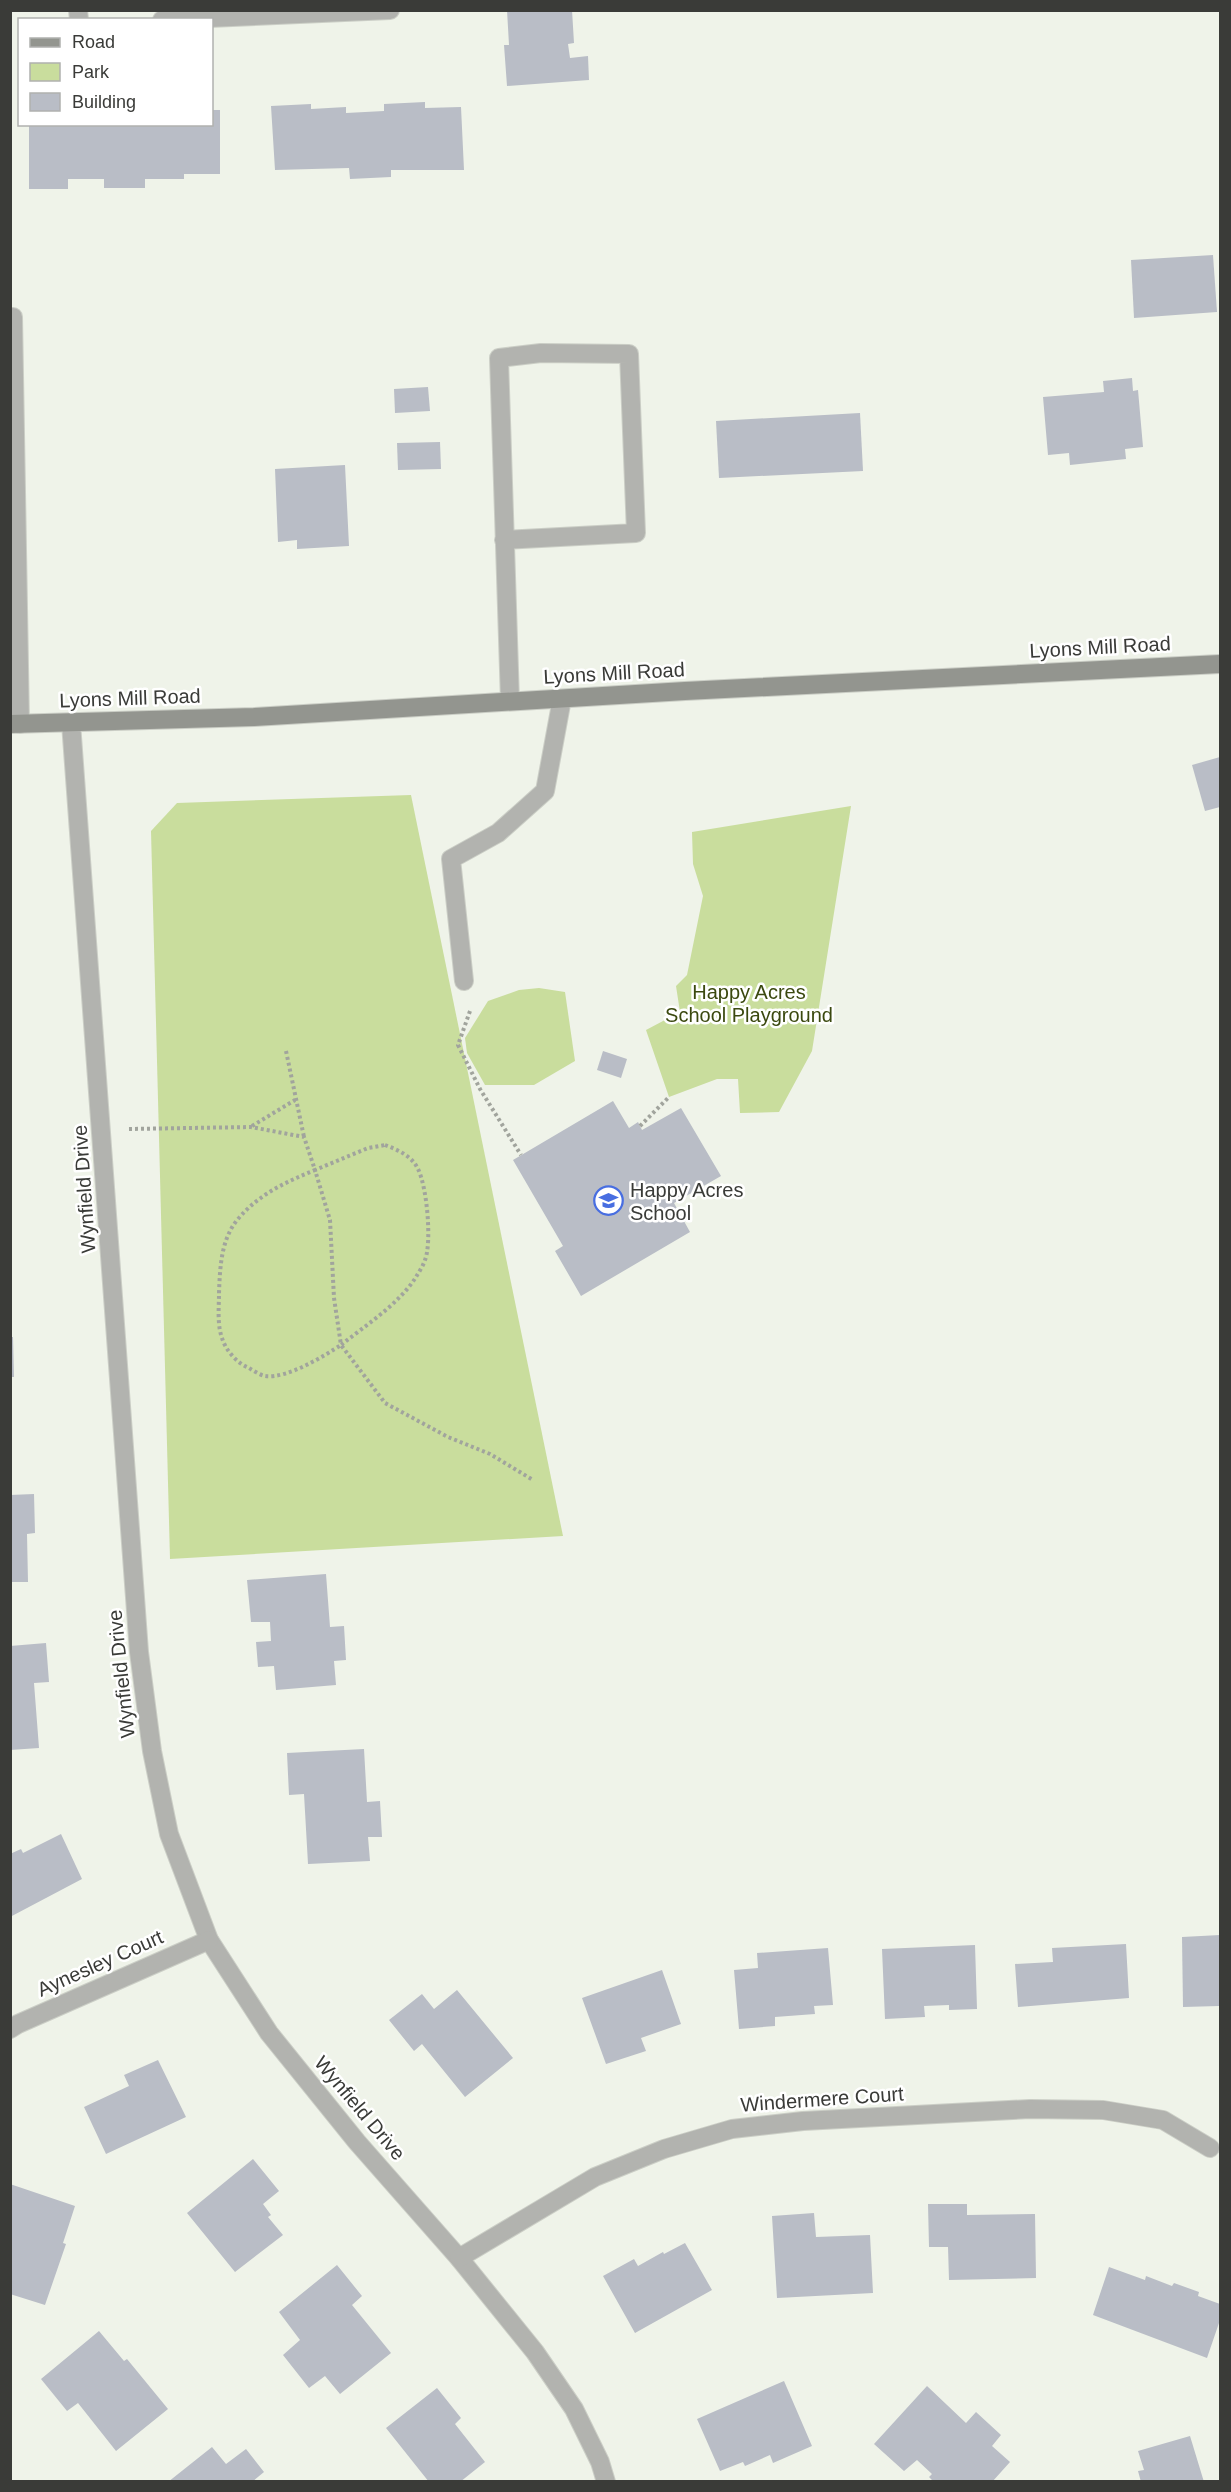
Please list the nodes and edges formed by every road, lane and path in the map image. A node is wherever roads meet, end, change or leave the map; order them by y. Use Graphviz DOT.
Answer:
graph roads {
  1 [pos="390,10"];
  2 [pos="208,18"];
  3 [pos="13,317"];
  4 [pos="504,540"];
  5 [pos="1221,664"];
  6 [pos="562,699"];
  7 [pos="510,702"];
  8 [pos="71,723"];
  9 [pos="15,724"];
  10 [pos="464,981"];
  11 [pos="286,1051"];
  12 [pos="669,1097"];
  13 [pos="295,1100"];
  14 [pos="640,1126"];
  15 [pos="251,1127"];
  16 [pos="102,1129"];
  17 [pos="304,1137"];
  18 [pos="520,1155"];
  19 [pos="315,1170"];
  20 [pos="341,1345"];
  21 [pos="533,1480"];
  22 [pos="209,1940"];
  23 [pos="10,2029"];
  24 [pos="1210,2148"];
  25 [pos="459,2258"];
  26 [pos="606,2481"];
  1 -- 2 [label="street"];
  3 -- 9 [label="street"];
  4 -- 4 [label="street"];
  4 -- 7 [label="street"];
  5 -- 6 [label="main road, Lyons Mill Road"];
  6 -- 7 [label="main road, Lyons Mill Road"];
  6 -- 10 [label="street"];
  7 -- 8 [label="main road, Lyons Mill Road"];
  8 -- 9 [label="main road, Lyons Mill Road"];
  8 -- 16 [label="street, Wynfield Drive"];
  10 -- 18 [label="path"];
  11 -- 13 [label="path"];
  12 -- 14 [label="path"];
  13 -- 15 [label="path"];
  13 -- 17 [label="path"];
  15 -- 16 [label="path"];
  15 -- 17 [label="path"];
  16 -- 22 [label="street, Wynfield Drive"];
  17 -- 19 [label="path"];
  19 -- 20 [label="path"];
  19 -- 20 [label="path"];
  19 -- 20 [label="path"];
  20 -- 21 [label="path"];
  22 -- 23 [label="street, Aynesley Court"];
  22 -- 25 [label="street, Wynfield Drive"];
  24 -- 25 [label="street, Windermere Court"];
  25 -- 26 [label="street, Wynfield Drive"];
}
